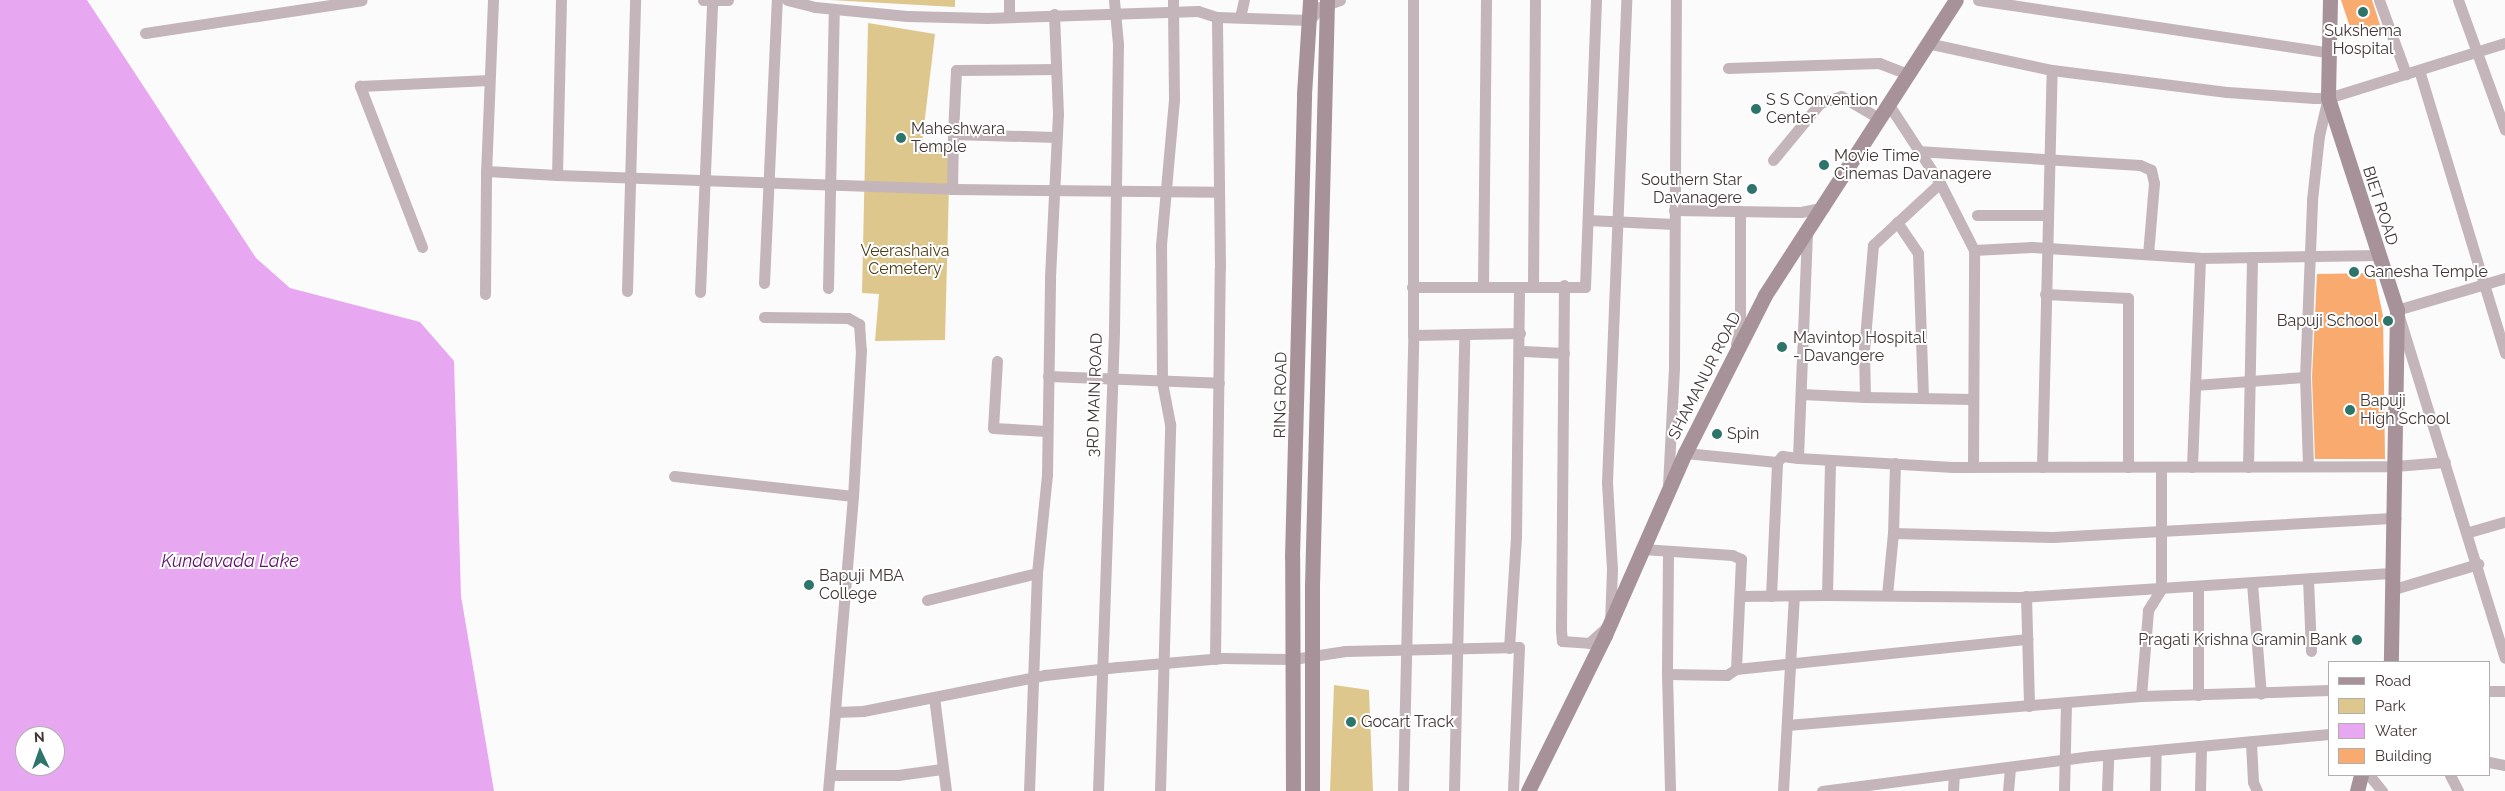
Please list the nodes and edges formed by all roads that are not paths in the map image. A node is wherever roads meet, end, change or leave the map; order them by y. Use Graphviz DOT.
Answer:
graph roads {
  1 [pos="362,0"];
  2 [pos="493,0"];
  3 [pos="561,0"];
  4 [pos="636,0"];
  5 [pos="709,0"];
  6 [pos="728,0"];
  7 [pos="777,0"];
  8 [pos="787,0"];
  9 [pos="1009,0"];
  10 [pos="1114,0"];
  11 [pos="1244,0"];
  12 [pos="1310,0"];
  13 [pos="1413,0"];
  14 [pos="1486,0"];
  15 [pos="1535,0"];
  16 [pos="1596,0"];
  17 [pos="1626,0"];
  18 [pos="1676,0"];
  19 [pos="1956,0"];
  20 [pos="1978,0"];
  21 [pos="2327,0"];
  22 [pos="2380,0"];
  23 [pos="2458,0"];
  24 [pos="325,2"];
  25 [pos="1331,2"];
  26 [pos="815,3"];
  27 [pos="294,4"];
  28 [pos="1172,6"];
  29 [pos="834,9"];
  30 [pos="1115,12"];
  31 [pos="1054,14"];
  32 [pos="1009,17"];
  33 [pos="1240,17"];
  34 [pos="1217,18"];
  35 [pos="1310,20"];
  36 [pos="145,33"];
  37 [pos="1927,43"];
  38 [pos="2505,43"];
  39 [pos="2328,52"];
  40 [pos="2476,52"];
  41 [pos="1728,68"];
  42 [pos="1056,69"];
  43 [pos="2052,70"];
  44 [pos="2419,70"];
  45 [pos="1908,74"];
  46 [pos="2406,74"];
  47 [pos="489,80"];
  48 [pos="2328,98"];
  49 [pos="1889,104"];
  50 [pos="1880,119"];
  51 [pos="2505,130"];
  52 [pos="953,134"];
  53 [pos="1056,137"];
  54 [pos="1917,151"];
  55 [pos="2049,159"];
  56 [pos="1773,160"];
  57 [pos="486,171"];
  58 [pos="557,175"];
  59 [pos="631,180"];
  60 [pos="702,181"];
  61 [pos="767,182"];
  62 [pos="830,184"];
  63 [pos="1940,184"];
  64 [pos="952,189"];
  65 [pos="1053,189"];
  66 [pos="1114,190"];
  67 [pos="1165,190"];
  68 [pos="1218,192"];
  69 [pos="1824,207"];
  70 [pos="1674,210"];
  71 [pos="1740,211"];
  72 [pos="1977,215"];
  73 [pos="2047,215"];
  74 [pos="1588,220"];
  75 [pos="1618,221"];
  76 [pos="1898,222"];
  77 [pos="1674,224"];
  78 [pos="1807,233"];
  79 [pos="422,247"];
  80 [pos="2046,248"];
  81 [pos="1974,250"];
  82 [pos="2148,254"];
  83 [pos="2378,255"];
  84 [pos="2252,257"];
  85 [pos="2311,257"];
  86 [pos="2200,258"];
  87 [pos="2505,278"];
  88 [pos="764,283"];
  89 [pos="2484,284"];
  90 [pos="1564,285"];
  91 [pos="1412,286"];
  92 [pos="1484,286"];
  93 [pos="1532,286"];
  94 [pos="828,288"];
  95 [pos="1519,288"];
  96 [pos="627,291"];
  97 [pos="700,292"];
  98 [pos="485,294"];
  99 [pos="2045,294"];
  100 [pos="2397,310"];
  101 [pos="764,317"];
  102 [pos="1520,333"];
  103 [pos="1464,334"];
  104 [pos="1414,335"];
  105 [pos="1521,351"];
  106 [pos="1564,353"];
  107 [pos="2505,353"];
  108 [pos="997,361"];
  109 [pos="1732,363"];
  110 [pos="1048,376"];
  111 [pos="2305,377"];
  112 [pos="1110,378"];
  113 [pos="1162,382"];
  114 [pos="1219,383"];
  115 [pos="2250,384"];
  116 [pos="2195,385"];
  117 [pos="1801,394"];
  118 [pos="1865,397"];
  119 [pos="1923,398"];
  120 [pos="1973,399"];
  121 [pos="1048,431"];
  122 [pos="1685,452"];
  123 [pos="1798,458"];
  124 [pos="1830,460"];
  125 [pos="1777,462"];
  126 [pos="2445,462"];
  127 [pos="1895,463"];
  128 [pos="2128,466"];
  129 [pos="2161,466"];
  130 [pos="2248,466"];
  131 [pos="2308,466"];
  132 [pos="2394,466"];
  133 [pos="1973,467"];
  134 [pos="2042,467"];
  135 [pos="2192,467"];
  136 [pos="674,476"];
  137 [pos="1668,495"];
  138 [pos="853,496"];
  139 [pos="2395,518"];
  140 [pos="2505,522"];
  141 [pos="2161,530"];
  142 [pos="2469,532"];
  143 [pos="1893,533"];
  144 [pos="1643,549"];
  145 [pos="1668,554"];
  146 [pos="2478,564"];
  147 [pos="1037,573"];
  148 [pos="2394,573"];
  149 [pos="2308,579"];
  150 [pos="2252,583"];
  151 [pos="2198,587"];
  152 [pos="2161,589"];
  153 [pos="2394,589"];
  154 [pos="1828,595"];
  155 [pos="1887,595"];
  156 [pos="1740,596"];
  157 [pos="1771,596"];
  158 [pos="1794,596"];
  159 [pos="2026,596"];
  160 [pos="927,600"];
  161 [pos="1610,624"];
  162 [pos="2027,639"];
  163 [pos="1509,648"];
  164 [pos="1457,650"];
  165 [pos="1406,651"];
  166 [pos="2311,651"];
  167 [pos="1313,658"];
  168 [pos="2505,658"];
  169 [pos="1216,659"];
  170 [pos="1293,659"];
  171 [pos="1790,661"];
  172 [pos="2391,661"];
  173 [pos="1166,663"];
  174 [pos="1104,669"];
  175 [pos="1736,669"];
  176 [pos="1668,674"];
  177 [pos="1036,676"];
  178 [pos="2328,690"];
  179 [pos="2490,691"];
  180 [pos="2505,691"];
  181 [pos="2261,694"];
  182 [pos="2198,695"];
  183 [pos="2141,696"];
  184 [pos="934,697"];
  185 [pos="2066,703"];
  186 [pos="2029,706"];
  187 [pos="835,712"];
  188 [pos="1787,725"];
  189 [pos="2328,734"];
  190 [pos="2251,743"];
  191 [pos="2201,748"];
  192 [pos="2156,752"];
  193 [pos="2108,755"];
  194 [pos="2066,760"];
  195 [pos="2490,762"];
  196 [pos="2505,765"];
  197 [pos="2010,767"];
  198 [pos="942,770"];
  199 [pos="1954,774"];
  200 [pos="830,775"];
  201 [pos="2361,776"];
  202 [pos="2371,776"];
  203 [pos="2450,776"];
  204 [pos="1907,779"];
  205 [pos="1857,788"];
  206 [pos="828,791"];
  207 [pos="946,791"];
  208 [pos="1029,791"];
  209 [pos="1098,791"];
  210 [pos="1160,791"];
  211 [pos="1293,791"];
  212 [pos="1312,791"];
  213 [pos="1403,791"];
  214 [pos="1454,791"];
  215 [pos="1513,791"];
  216 [pos="1528,791"];
  217 [pos="1670,791"];
  218 [pos="1783,791"];
  219 [pos="1822,791"];
  220 [pos="1905,791"];
  221 [pos="1953,791"];
  222 [pos="2008,791"];
  223 [pos="2064,791"];
  224 [pos="2107,791"];
  225 [pos="2155,791"];
  226 [pos="2200,791"];
  227 [pos="2257,791"];
  228 [pos="2357,791"];
  229 [pos="2382,791"];
  230 [pos="2458,791"];
  1 -- 24 [label="street"];
  2 -- 47 [label="street"];
  3 -- 58 [label="street"];
  4 -- 59 [label="street"];
  5 -- 6 [label="street"];
  5 -- 60 [label="street"];
  7 -- 61 [label="street"];
  8 -- 26 [label="street"];
  9 -- 32 [label="street"];
  10 -- 30 [label="street, 3RD MAIN ROAD"];
  11 -- 33 [label="street"];
  12 -- 35 [label="main road, RING ROAD"];
  13 -- 91 [label="street"];
  14 -- 92 [label="street"];
  15 -- 93 [label="street"];
  16 -- 74 [label="street"];
  17 -- 75 [label="street"];
  18 -- 70 [label="street"];
  19 -- 37 [label="main road, SHAMANUR ROAD"];
  20 -- 39 [label="street"];
  21 -- 39 [label="main road, BIET ROAD"];
  22 -- 46 [label="street"];
  23 -- 40 [label="street"];
  24 -- 27 [label="street"];
  25 -- 35 [label="street"];
  25 -- 167 [label="main road"];
  26 -- 29 [label="street"];
  27 -- 36 [label="street"];
  28 -- 30 [label="street"];
  28 -- 34 [label="street"];
  28 -- 67 [label="street"];
  29 -- 32 [label="street"];
  29 -- 62 [label="street"];
  30 -- 31 [label="street"];
  30 -- 66 [label="street, 3RD MAIN ROAD"];
  31 -- 32 [label="street"];
  31 -- 42 [label="street"];
  33 -- 34 [label="street"];
  33 -- 35 [label="street"];
  34 -- 68 [label="street"];
  35 -- 170 [label="main road, RING ROAD"];
  37 -- 43 [label="street"];
  37 -- 45 [label="main road, SHAMANUR ROAD"];
  38 -- 40 [label="street"];
  39 -- 48 [label="main road, BIET ROAD"];
  40 -- 44 [label="street"];
  40 -- 51 [label="street"];
  41 -- 45 [label="street"];
  42 -- 52 [label="street"];
  42 -- 53 [label="street"];
  43 -- 48 [label="street"];
  43 -- 55 [label="street"];
  44 -- 46 [label="street"];
  44 -- 89 [label="street"];
  45 -- 49 [label="main road, SHAMANUR ROAD"];
  46 -- 48 [label="street"];
  47 -- 57 [label="street"];
  47 -- 79 [label="street"];
  48 -- 83 [label="main road, BIET ROAD"];
  48 -- 85 [label="street"];
  49 -- 50 [label="main road, SHAMANUR ROAD"];
  49 -- 54 [label="street"];
  50 -- 56 [label="street"];
  50 -- 69 [label="main road, SHAMANUR ROAD"];
  52 -- 53 [label="street"];
  52 -- 64 [label="street"];
  53 -- 65 [label="street"];
  54 -- 55 [label="street"];
  54 -- 63 [label="street"];
  55 -- 73 [label="street"];
  55 -- 82 [label="street"];
  57 -- 58 [label="street"];
  57 -- 98 [label="street"];
  58 -- 59 [label="street"];
  59 -- 60 [label="street"];
  59 -- 96 [label="street"];
  60 -- 61 [label="street"];
  60 -- 97 [label="street"];
  61 -- 62 [label="street"];
  61 -- 88 [label="street"];
  62 -- 64 [label="street"];
  62 -- 94 [label="street"];
  63 -- 76 [label="street"];
  63 -- 81 [label="street"];
  64 -- 65 [label="street"];
  65 -- 66 [label="street"];
  65 -- 110 [label="street"];
  66 -- 67 [label="street"];
  66 -- 112 [label="street, 3RD MAIN ROAD"];
  67 -- 68 [label="street"];
  67 -- 113 [label="street"];
  68 -- 114 [label="street"];
  69 -- 71 [label="street"];
  69 -- 78 [label="main road, SHAMANUR ROAD"];
  70 -- 71 [label="street"];
  70 -- 77 [label="street"];
  71 -- 109 [label="street"];
  72 -- 73 [label="street"];
  73 -- 80 [label="street"];
  74 -- 75 [label="street"];
  74 -- 90 [label="street"];
  75 -- 77 [label="street"];
  75 -- 161 [label="street"];
  76 -- 118 [label="street"];
  76 -- 119 [label="street"];
  77 -- 137 [label="street"];
  78 -- 109 [label="main road, SHAMANUR ROAD"];
  78 -- 117 [label="street"];
  80 -- 81 [label="street"];
  80 -- 82 [label="street"];
  80 -- 99 [label="street"];
  81 -- 120 [label="street"];
  82 -- 86 [label="street"];
  83 -- 85 [label="street"];
  83 -- 100 [label="main road, BIET ROAD"];
  84 -- 85 [label="street"];
  84 -- 86 [label="street"];
  84 -- 115 [label="street"];
  85 -- 111 [label="street"];
  86 -- 116 [label="street"];
  87 -- 89 [label="street"];
  89 -- 100 [label="street"];
  89 -- 107 [label="street"];
  90 -- 93 [label="street"];
  90 -- 106 [label="street"];
  91 -- 92 [label="street"];
  91 -- 104 [label="street"];
  92 -- 95 [label="street"];
  93 -- 95 [label="street"];
  95 -- 102 [label="street"];
  99 -- 128 [label="street"];
  99 -- 134 [label="street"];
  100 -- 126 [label="street"];
  100 -- 132 [label="main road, BIET ROAD"];
  101 -- 138 [label="street"];
  102 -- 103 [label="street"];
  102 -- 105 [label="street"];
  103 -- 104 [label="street"];
  103 -- 164 [label="street"];
  104 -- 165 [label="street"];
  105 -- 106 [label="street"];
  105 -- 163 [label="street"];
  106 -- 161 [label="street"];
  108 -- 121 [label="street"];
  109 -- 122 [label="main road, SHAMANUR ROAD"];
  110 -- 112 [label="street"];
  110 -- 121 [label="street"];
  111 -- 115 [label="street"];
  111 -- 131 [label="street"];
  112 -- 113 [label="street"];
  112 -- 174 [label="street, 3RD MAIN ROAD"];
  113 -- 114 [label="street"];
  113 -- 173 [label="street"];
  114 -- 169 [label="street"];
  115 -- 116 [label="street"];
  115 -- 130 [label="street"];
  116 -- 135 [label="street"];
  117 -- 118 [label="street"];
  117 -- 123 [label="street"];
  118 -- 119 [label="street"];
  119 -- 120 [label="street"];
  120 -- 133 [label="street"];
  121 -- 147 [label="street"];
  122 -- 125 [label="street"];
  122 -- 137 [label="main road, SHAMANUR ROAD"];
  123 -- 124 [label="street"];
  123 -- 125 [label="street"];
  124 -- 127 [label="street"];
  124 -- 154 [label="street"];
  125 -- 157 [label="street"];
  126 -- 132 [label="street"];
  126 -- 142 [label="street"];
  127 -- 133 [label="street"];
  127 -- 143 [label="street"];
  128 -- 129 [label="street"];
  128 -- 134 [label="street"];
  129 -- 135 [label="street"];
  129 -- 141 [label="street"];
  130 -- 131 [label="street"];
  130 -- 135 [label="street"];
  131 -- 132 [label="street"];
  132 -- 139 [label="main road, BIET ROAD"];
  133 -- 134 [label="street"];
  136 -- 138 [label="street"];
  137 -- 144 [label="main road, SHAMANUR ROAD"];
  138 -- 187 [label="street"];
  139 -- 141 [label="street"];
  139 -- 148 [label="main road, BIET ROAD"];
  140 -- 142 [label="street"];
  141 -- 143 [label="street"];
  141 -- 152 [label="street"];
  142 -- 146 [label="street"];
  143 -- 155 [label="street"];
  144 -- 145 [label="street"];
  144 -- 161 [label="main road, SHAMANUR ROAD"];
  145 -- 156 [label="street"];
  145 -- 176 [label="street"];
  146 -- 153 [label="street"];
  146 -- 168 [label="street"];
  147 -- 160 [label="street"];
  147 -- 177 [label="street"];
  148 -- 149 [label="street"];
  148 -- 153 [label="main road, BIET ROAD"];
  149 -- 150 [label="street"];
  149 -- 166 [label="street"];
  150 -- 151 [label="street"];
  150 -- 181 [label="street"];
  151 -- 152 [label="street"];
  151 -- 182 [label="street"];
  152 -- 159 [label="street"];
  152 -- 183 [label="street"];
  153 -- 172 [label="main road, BIET ROAD"];
  154 -- 155 [label="street"];
  154 -- 158 [label="street"];
  155 -- 159 [label="street"];
  156 -- 157 [label="street"];
  156 -- 175 [label="street"];
  157 -- 158 [label="street"];
  158 -- 171 [label="street"];
  159 -- 162 [label="street"];
  161 -- 216 [label="main road, SHAMANUR ROAD"];
  162 -- 171 [label="street"];
  162 -- 186 [label="street"];
  163 -- 164 [label="street"];
  163 -- 215 [label="street"];
  164 -- 165 [label="street"];
  164 -- 214 [label="street"];
  165 -- 167 [label="street"];
  165 -- 213 [label="street"];
  167 -- 170 [label="street"];
  167 -- 212 [label="main road"];
  169 -- 170 [label="street"];
  169 -- 173 [label="street"];
  170 -- 211 [label="main road, RING ROAD"];
  171 -- 175 [label="street"];
  171 -- 188 [label="street"];
  173 -- 174 [label="street"];
  173 -- 210 [label="street"];
  174 -- 177 [label="street"];
  174 -- 209 [label="street, 3RD MAIN ROAD"];
  175 -- 176 [label="street"];
  176 -- 217 [label="street"];
  177 -- 184 [label="street"];
  177 -- 208 [label="street"];
  178 -- 181 [label="street"];
  179 -- 180 [label="street"];
  181 -- 182 [label="street"];
  182 -- 183 [label="street"];
  183 -- 185 [label="street"];
  184 -- 187 [label="street"];
  184 -- 198 [label="street"];
  185 -- 186 [label="street"];
  185 -- 194 [label="street"];
  186 -- 188 [label="street"];
  187 -- 200 [label="street"];
  188 -- 218 [label="street"];
  189 -- 190 [label="street"];
  190 -- 191 [label="street"];
  190 -- 227 [label="street"];
  191 -- 192 [label="street"];
  191 -- 226 [label="street"];
  192 -- 193 [label="street"];
  192 -- 225 [label="street"];
  193 -- 194 [label="street"];
  193 -- 224 [label="street"];
  194 -- 197 [label="street"];
  194 -- 223 [label="street"];
  195 -- 196 [label="street"];
  197 -- 199 [label="street"];
  197 -- 222 [label="street"];
  198 -- 200 [label="street"];
  198 -- 207 [label="street"];
  199 -- 204 [label="street"];
  199 -- 221 [label="street"];
  200 -- 206 [label="street"];
  201 -- 228 [label="main road"];
  202 -- 229 [label="street"];
  203 -- 230 [label="street"];
  204 -- 205 [label="street"];
  204 -- 220 [label="street"];
  205 -- 219 [label="street"];
}
